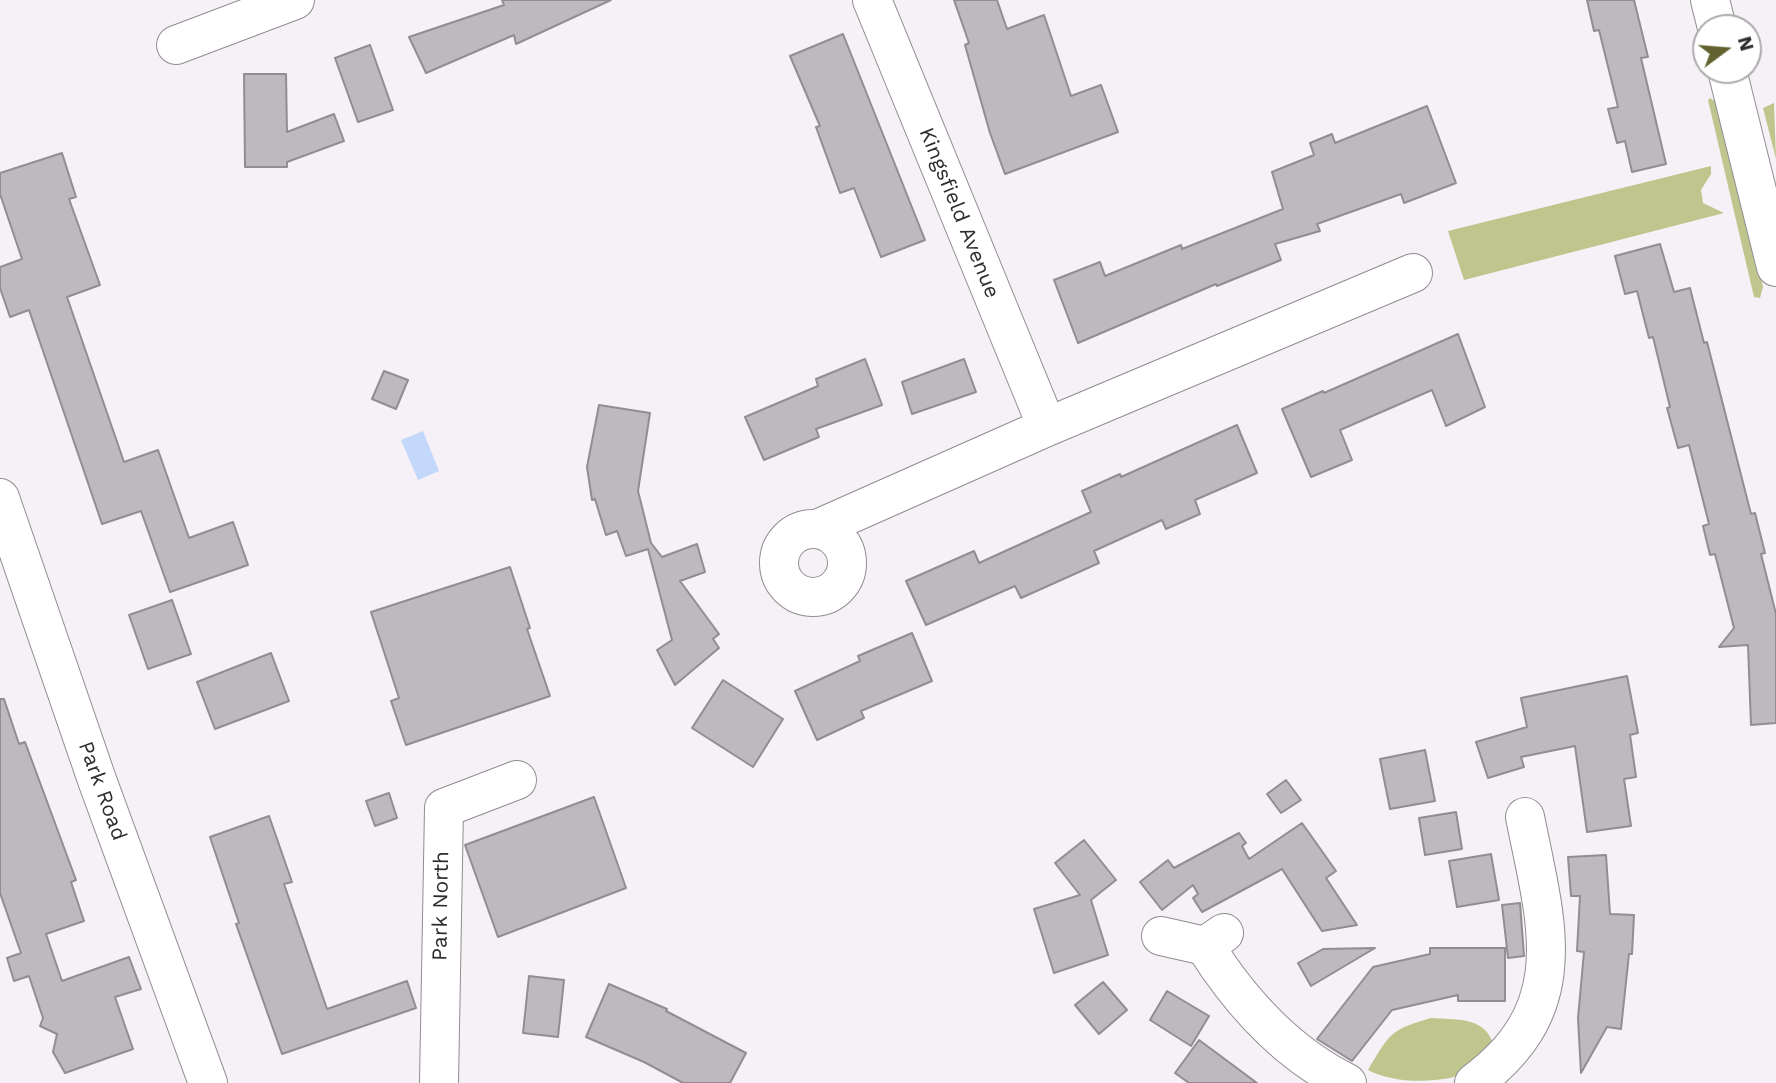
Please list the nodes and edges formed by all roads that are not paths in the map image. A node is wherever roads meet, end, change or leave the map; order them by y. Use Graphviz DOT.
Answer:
graph roads {
  1 [pos="295,0"];
  2 [pos="872,0"];
  3 [pos="176,45"];
  4 [pos="1731,84"];
  5 [pos="1774,253"];
  6 [pos="1413,273"];
  7 [pos="1047,427"];
  8 [pos="0,498"];
  9 [pos="817,529"];
  10 [pos="517,780"];
  11 [pos="1523,813"];
  12 [pos="1161,936"];
  13 [pos="208,1083"];
  14 [pos="439,1083"];
  15 [pos="1347,1083"];
  16 [pos="1474,1083"];
  1 -- 3 [label="street"];
  2 -- 7 [label="street, Kingsfield Avenue"];
  4 -- 5 [label="street"];
  6 -- 7 [label="street"];
  7 -- 9 [label="street"];
  8 -- 13 [label="street, Park Road"];
  10 -- 14 [label="street, Park North"];
  11 -- 16 [label="street"];
  12 -- 15 [label="street"];
}
